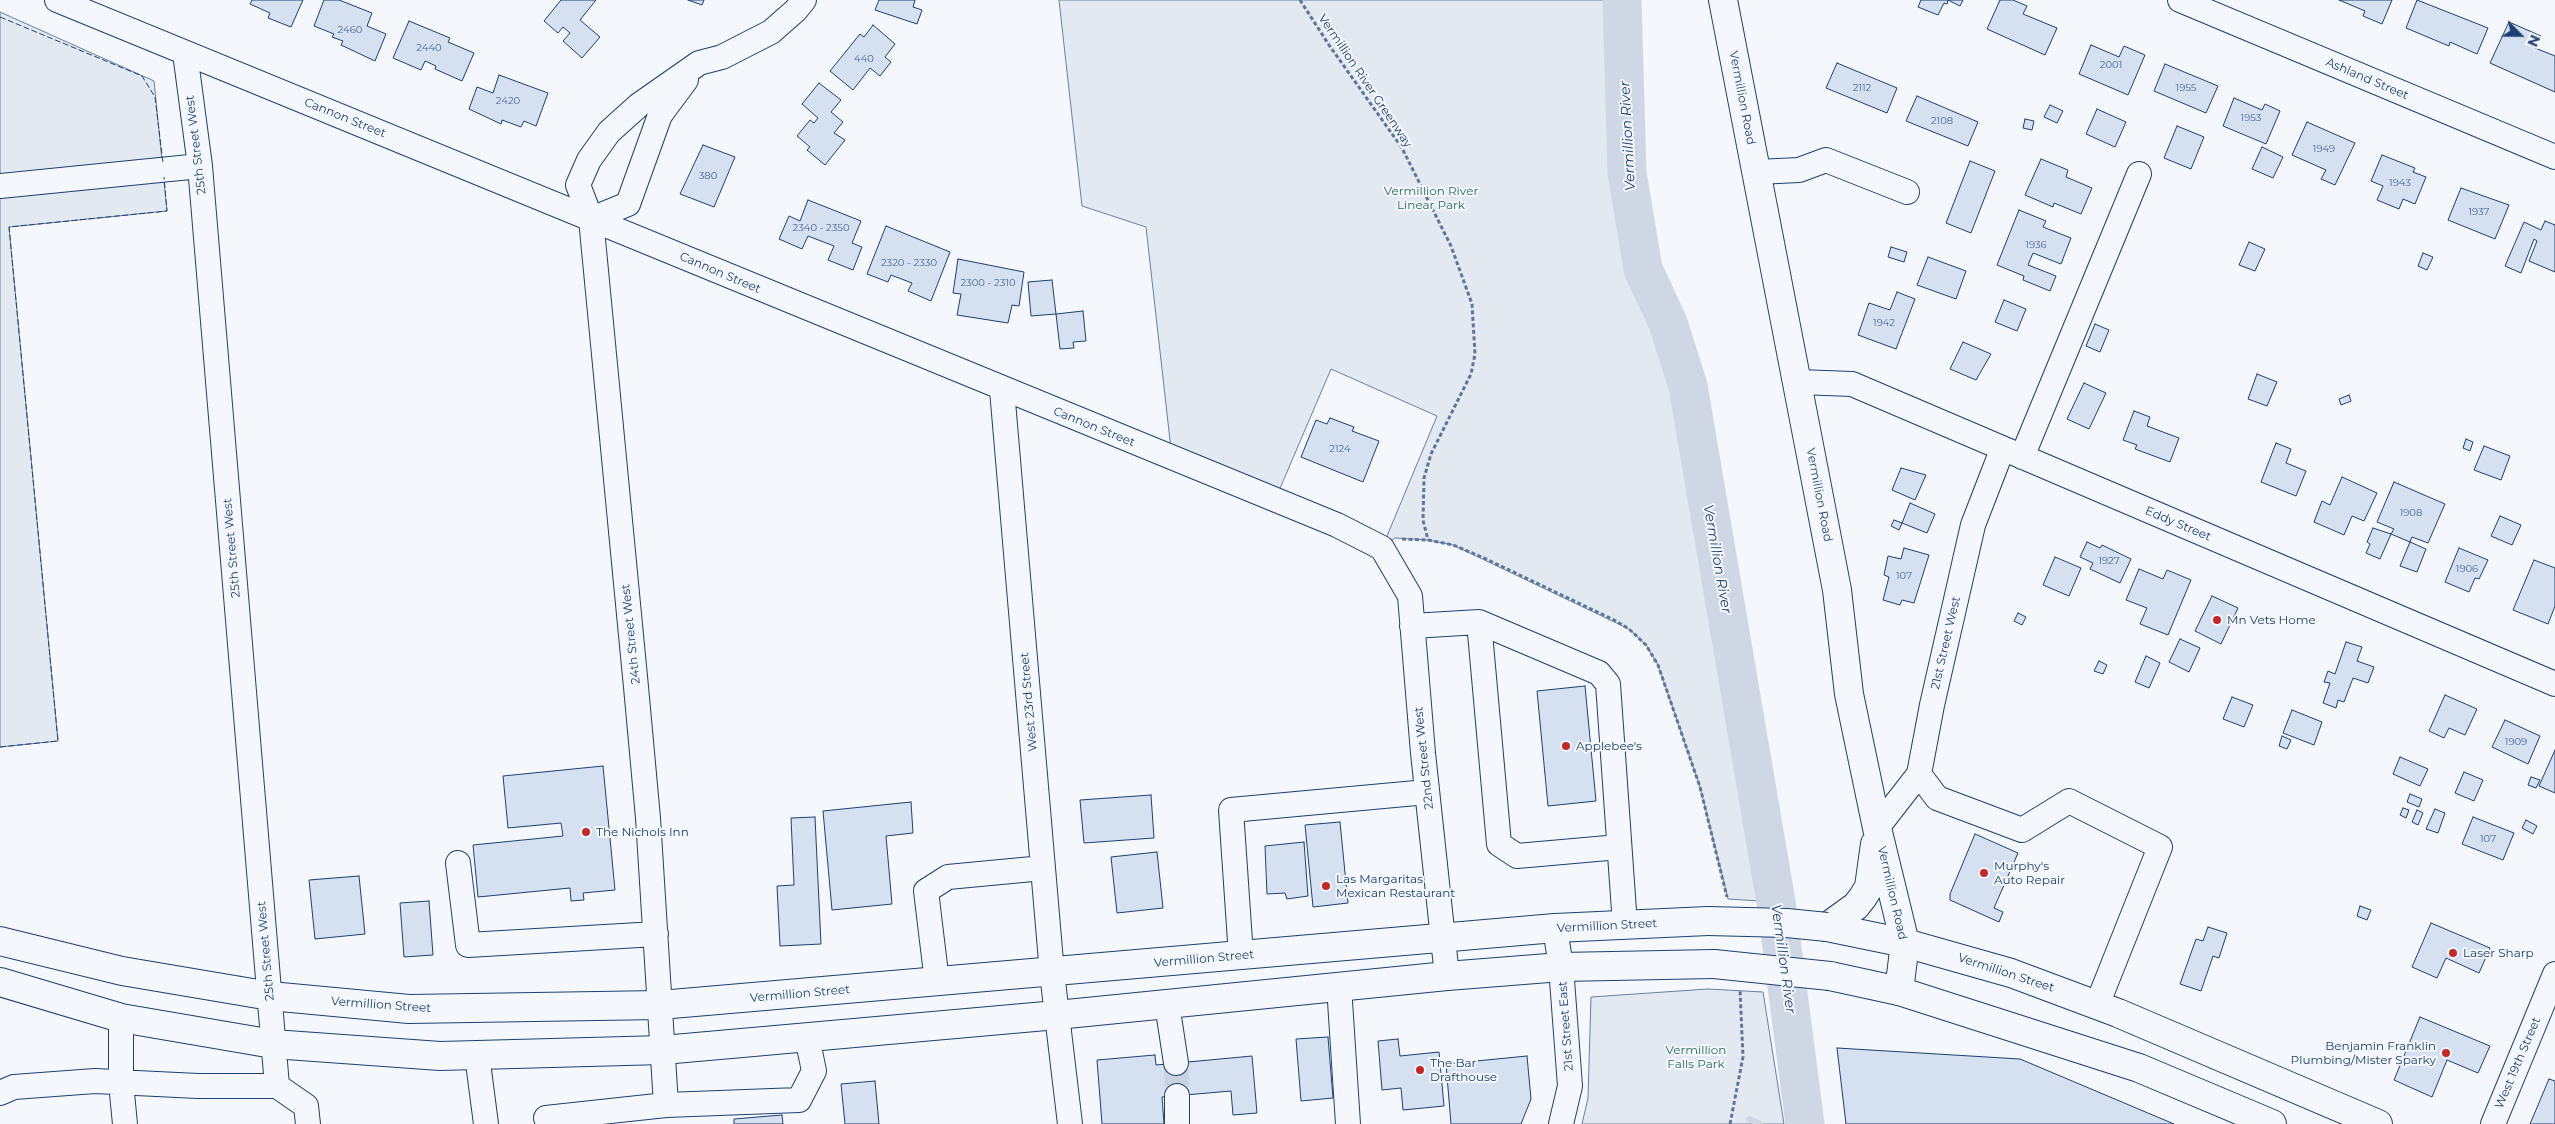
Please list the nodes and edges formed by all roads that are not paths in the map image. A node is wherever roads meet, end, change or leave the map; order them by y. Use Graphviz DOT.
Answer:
graph roads {
  1 [pos="57,0"];
  2 [pos="804,0"];
  3 [pos="1723,0"];
  4 [pos="2180,0"];
  5 [pos="185,53"];
  6 [pos="699,63"];
  7 [pos="2555,157"];
  8 [pos="200,166"];
  9 [pos="1757,172"];
  10 [pos="2139,174"];
  11 [pos="0,186"];
  12 [pos="1907,192"];
  13 [pos="591,219"];
  14 [pos="1798,382"];
  15 [pos="1002,390"];
  16 [pos="2012,454"];
  17 [pos="1382,548"];
  18 [pos="1479,622"];
  19 [pos="1412,626"];
  20 [pos="2555,684"];
  21 [pos="1919,774"];
  22 [pos="1427,792"];
  23 [pos="1877,828"];
  24 [pos="1619,847"];
  25 [pos="458,863"];
  26 [pos="1043,868"];
  27 [pos="1625,925"];
  28 [pos="1827,927"];
  29 [pos="1555,928"];
  30 [pos="656,934"];
  31 [pos="1443,938"];
  32 [pos="0,941"];
  33 [pos="1905,942"];
  34 [pos="1242,956"];
  35 [pos="1562,967"];
  36 [pos="1052,973"];
  37 [pos="2555,974"];
  38 [pos="1447,976"];
  39 [pos="0,982"];
  40 [pos="937,982"];
  41 [pos="1339,986"];
  42 [pos="1899,991"];
  43 [pos="270,996"];
  44 [pos="1167,1004"];
  45 [pos="660,1005"];
  46 [pos="2098,1005"];
  47 [pos="1057,1015"];
  48 [pos="2547,1015"];
  49 [pos="120,1018"];
  50 [pos="807,1037"];
  51 [pos="272,1044"];
  52 [pos="664,1050"];
  53 [pos="477,1055"];
  54 [pos="1176,1063"];
  55 [pos="121,1083"];
  56 [pos="277,1086"];
  57 [pos="0,1093"];
  58 [pos="1177,1096"];
  59 [pos="654,1112"];
  60 [pos="546,1118"];
  61 [pos="125,1124"];
  62 [pos="308,1124"];
  63 [pos="486,1124"];
  64 [pos="1070,1124"];
  65 [pos="1177,1124"];
  66 [pos="1348,1124"];
  67 [pos="1561,1124"];
  68 [pos="2272,1124"];
  69 [pos="2378,1124"];
  70 [pos="2493,1124"];
  1 -- 5 [label="street, Cannon Street"];
  2 -- 6 [label="street, 24th Street West"];
  3 -- 9 [label="main road, Vermillion Road"];
  4 -- 7 [label="street, Ashland Street"];
  5 -- 8 [label="street, 25th Street West"];
  5 -- 13 [label="street, Cannon Street"];
  6 -- 13 [label="street"];
  6 -- 13 [label="street, 24th Street West"];
  8 -- 11 [label="street"];
  8 -- 43 [label="street, 25th Street West"];
  9 -- 12 [label="street"];
  9 -- 14 [label="main road, Vermillion Road"];
  10 -- 16 [label="street, 21st Street West"];
  13 -- 15 [label="street, Cannon Street"];
  13 -- 30 [label="street, 24th Street West"];
  14 -- 16 [label="street, Eddy Street"];
  14 -- 23 [label="main road, Vermillion Road"];
  15 -- 17 [label="street, Cannon Street"];
  15 -- 26 [label="street, West 23rd Street"];
  16 -- 20 [label="street, Eddy Street"];
  16 -- 21 [label="street, 21st Street West"];
  17 -- 19 [label="street, 22nd Street West"];
  18 -- 19 [label="street"];
  18 -- 24 [label="street"];
  18 -- 24 [label="street"];
  19 -- 22 [label="street, 22nd Street West"];
  21 -- 23 [label="street, 21st Street West"];
  21 -- 46 [label="street"];
  22 -- 31 [label="street, 22nd Street West"];
  22 -- 34 [label="street"];
  23 -- 28 [label="main road"];
  23 -- 33 [label="main road, Vermillion Road"];
  24 -- 27 [label="street"];
  25 -- 30 [label="street"];
  26 -- 36 [label="street, West 23rd Street"];
  26 -- 40 [label="street"];
  27 -- 28 [label="main road, Vermillion Street, bridge"];
  27 -- 29 [label="main road, Vermillion Street"];
  28 -- 33 [label="main road, Vermillion Street"];
  29 -- 31 [label="main road, Vermillion Street"];
  29 -- 35 [label="street, 21st Street East"];
  30 -- 45 [label="street, 24th Street West"];
  31 -- 34 [label="main road, Vermillion Street"];
  31 -- 38 [label="street, 22nd Street West"];
  32 -- 43 [label="main road, Vermillion Street"];
  33 -- 42 [label="main road, Vermillion Road"];
  33 -- 46 [label="main road, Vermillion Street"];
  34 -- 36 [label="main road, Vermillion Street"];
  35 -- 38 [label="main road"];
  35 -- 42 [label="main road, bridge"];
  35 -- 67 [label="street, 21st Street East"];
  36 -- 40 [label="main road, Vermillion Street"];
  36 -- 47 [label="street, West 23rd Street"];
  37 -- 48 [label="street, West 19th Street"];
  38 -- 41 [label="main road"];
  39 -- 49 [label="main road"];
  40 -- 45 [label="main road, Vermillion Street"];
  41 -- 44 [label="main road"];
  41 -- 66 [label="street"];
  42 -- 68 [label="main road"];
  43 -- 45 [label="main road, Vermillion Street"];
  43 -- 51 [label="street, 25th Street West"];
  44 -- 47 [label="main road"];
  44 -- 54 [label="street"];
  45 -- 52 [label="street, 24th Street West"];
  46 -- 69 [label="main road, Vermillion Street"];
  47 -- 50 [label="main road"];
  47 -- 64 [label="street, West 23rd Street"];
  48 -- 70 [label="street, West 19th Street"];
  49 -- 51 [label="main road"];
  49 -- 55 [label="street"];
  50 -- 52 [label="main road"];
  50 -- 59 [label="street"];
  51 -- 53 [label="main road"];
  51 -- 56 [label="street, 25th Street West"];
  52 -- 53 [label="main road"];
  52 -- 59 [label="street, 24th Street West"];
  53 -- 63 [label="street"];
  55 -- 56 [label="street"];
  55 -- 57 [label="street"];
  55 -- 61 [label="street"];
  56 -- 62 [label="street"];
  58 -- 65 [label="street"];
  59 -- 60 [label="street"];
}
